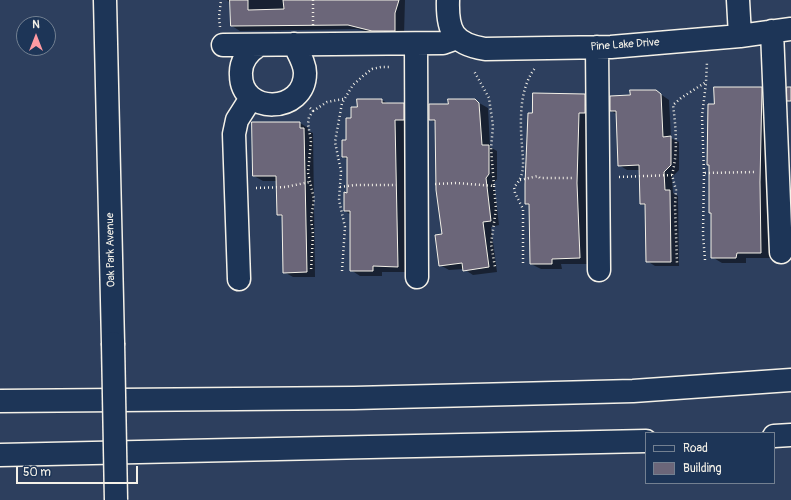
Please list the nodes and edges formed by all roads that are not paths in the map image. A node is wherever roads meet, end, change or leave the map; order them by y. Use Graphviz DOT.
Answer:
graph roads {
  1 [pos="105,0"];
  2 [pos="448,0"];
  3 [pos="738,0"];
  4 [pos="782,30"];
  5 [pos="740,36"];
  6 [pos="222,37"];
  7 [pos="459,40"];
  8 [pos="294,44"];
  9 [pos="416,44"];
  10 [pos="259,45"];
  11 [pos="596,48"];
  12 [pos="251,98"];
  13 [pos="780,252"];
  14 [pos="599,270"];
  15 [pos="417,277"];
  16 [pos="238,279"];
  17 [pos="791,380"];
  18 [pos="0,401"];
  19 [pos="791,435"];
  20 [pos="775,436"];
  21 [pos="645,441"];
  22 [pos="80,453"];
  23 [pos="0,455"];
  24 [pos="0,463"];
  25 [pos="116,500"];
  1 -- 25 [label="main road, Oak Park Avenue, bridge"];
  2 -- 7 [label="main road"];
  3 -- 5 [label="main road"];
  4 -- 5 [label="main road, Pine Lake Drive"];
  4 -- 13 [label="main road"];
  5 -- 11 [label="main road, Pine Lake Drive"];
  6 -- 10 [label="main road"];
  7 -- 9 [label="main road"];
  7 -- 11 [label="main road, Pine Lake Drive"];
  8 -- 9 [label="main road"];
  8 -- 10 [label="main road"];
  8 -- 12 [label="main road"];
  9 -- 15 [label="main road"];
  10 -- 12 [label="main road"];
  11 -- 14 [label="main road"];
  12 -- 16 [label="main road"];
  17 -- 18 [label="main road"];
  19 -- 20 [label="main road"];
  21 -- 22 [label="main road"];
  22 -- 23 [label="main road"];
  22 -- 24 [label="main road"];
}
